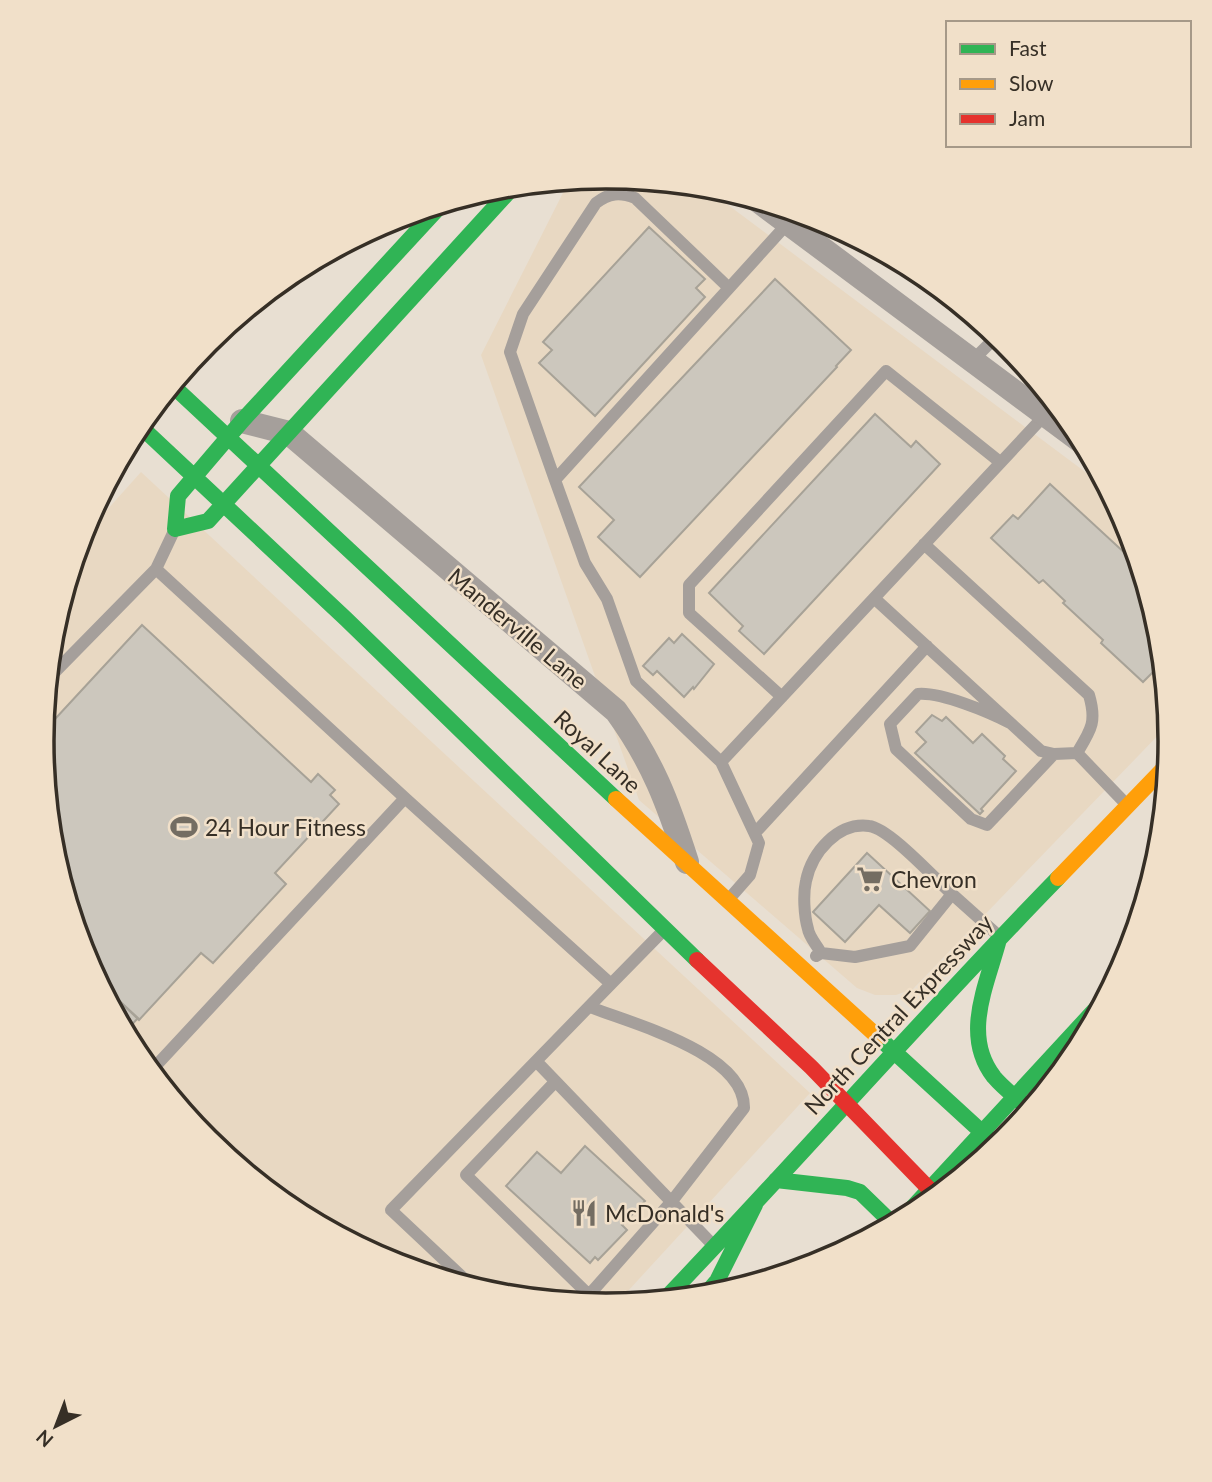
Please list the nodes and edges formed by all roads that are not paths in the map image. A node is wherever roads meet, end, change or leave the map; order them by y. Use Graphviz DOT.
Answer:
graph roads {
  1 [pos="502,199"];
  2 [pos="428,219"];
  3 [pos="782,219"];
  4 [pos="788,223"];
  5 [pos="729,288"];
  6 [pos="989,344"];
  7 [pos="972,361"];
  8 [pos="179,392"];
  9 [pos="1045,415"];
  10 [pos="242,421"];
  11 [pos="1058,425"];
  12 [pos="148,433"];
  13 [pos="289,433"];
  14 [pos="1000,462"];
  15 [pos="555,480"];
  16 [pos="175,529"];
  17 [pos="924,544"];
  18 [pos="156,569"];
  19 [pos="874,598"];
  20 [pos="927,646"];
  21 [pos="59,668"];
  22 [pos="782,697"];
  23 [pos="1010,723"];
  24 [pos="1077,752"];
  25 [pos="1054,754"];
  26 [pos="721,762"];
  27 [pos="1157,775"];
  28 [pos="405,798"];
  29 [pos="1128,805"];
  30 [pos="755,833"];
  31 [pos="688,866"];
  32 [pos="952,894"];
  33 [pos="727,901"];
  34 [pos="664,929"];
  35 [pos="1000,937"];
  36 [pos="821,953"];
  37 [pos="802,967"];
  38 [pos="611,984"];
  39 [pos="590,1007"];
  40 [pos="1073,1034"];
  41 [pos="895,1052"];
  42 [pos="536,1061"];
  43 [pos="158,1063"];
  44 [pos="555,1082"];
  45 [pos="1023,1103"];
  46 [pos="846,1104"];
  47 [pos="989,1138"];
  48 [pos="776,1180"];
  49 [pos="934,1185"];
  50 [pos="929,1189"];
  51 [pos="672,1201"];
  52 [pos="755,1205"];
  53 [pos="886,1217"];
  54 [pos="715,1247"];
  55 [pos="458,1273"];
  56 [pos="717,1281"];
  57 [pos="675,1288"];
  58 [pos="578,1292"];
  59 [pos="590,1293"];
  1 -- 13 [label="main road"];
  2 -- 10 [label="main road"];
  3 -- 4 [label="street"];
  4 -- 5 [label="lane"];
  4 -- 7 [label="street"];
  5 -- 15 [label="lane"];
  5 -- 15 [label="lane"];
  6 -- 7 [label="lane"];
  7 -- 9 [label="street"];
  8 -- 31 [label="main road, Royal Lane"];
  9 -- 11 [label="street"];
  9 -- 14 [label="lane"];
  10 -- 13 [label="street, Manderville Lane"];
  10 -- 16 [label="main road"];
  12 -- 34 [label="main road"];
  13 -- 16 [label="main road"];
  13 -- 31 [label="street, Manderville Lane"];
  14 -- 17 [label="lane"];
  14 -- 22 [label="lane"];
  15 -- 26 [label="lane"];
  16 -- 18 [label="lane"];
  17 -- 19 [label="lane"];
  17 -- 24 [label="lane"];
  18 -- 21 [label="lane"];
  18 -- 28 [label="lane"];
  19 -- 20 [label="lane"];
  19 -- 22 [label="lane"];
  20 -- 23 [label="lane"];
  20 -- 30 [label="lane"];
  22 -- 26 [label="lane"];
  23 -- 25 [label="lane"];
  23 -- 25 [label="lane"];
  24 -- 25 [label="lane"];
  24 -- 29 [label="lane"];
  26 -- 30 [label="lane"];
  27 -- 29 [label="main road, North Central Expressway"];
  28 -- 38 [label="lane"];
  28 -- 43 [label="lane"];
  29 -- 35 [label="main road, North Central Expressway"];
  30 -- 33 [label="lane"];
  31 -- 33 [label="main road, Royal Lane"];
  32 -- 35 [label="lane"];
  32 -- 36 [label="lane"];
  32 -- 36 [label="lane"];
  33 -- 37 [label="main road, Royal Lane"];
  34 -- 38 [label="lane"];
  34 -- 46 [label="main road"];
  35 -- 41 [label="main road, North Central Expressway"];
  35 -- 45 [label="main road"];
  36 -- 37 [label="lane"];
  37 -- 41 [label="main road, Royal Lane"];
  38 -- 39 [label="lane"];
  39 -- 42 [label="lane"];
  39 -- 51 [label="lane"];
  40 -- 49 [label="main road"];
  41 -- 46 [label="main road, North Central Expressway"];
  41 -- 47 [label="main road, Royal Lane"];
  42 -- 44 [label="lane"];
  42 -- 55 [label="lane"];
  44 -- 51 [label="lane"];
  44 -- 58 [label="lane"];
  46 -- 48 [label="main road, North Central Expressway"];
  46 -- 50 [label="main road"];
  48 -- 52 [label="main road, North Central Expressway"];
  48 -- 53 [label="main road"];
  51 -- 54 [label="lane"];
  51 -- 59 [label="lane"];
  52 -- 54 [label="main road, North Central Expressway"];
  52 -- 56 [label="main road"];
  54 -- 57 [label="main road, North Central Expressway"];
}
